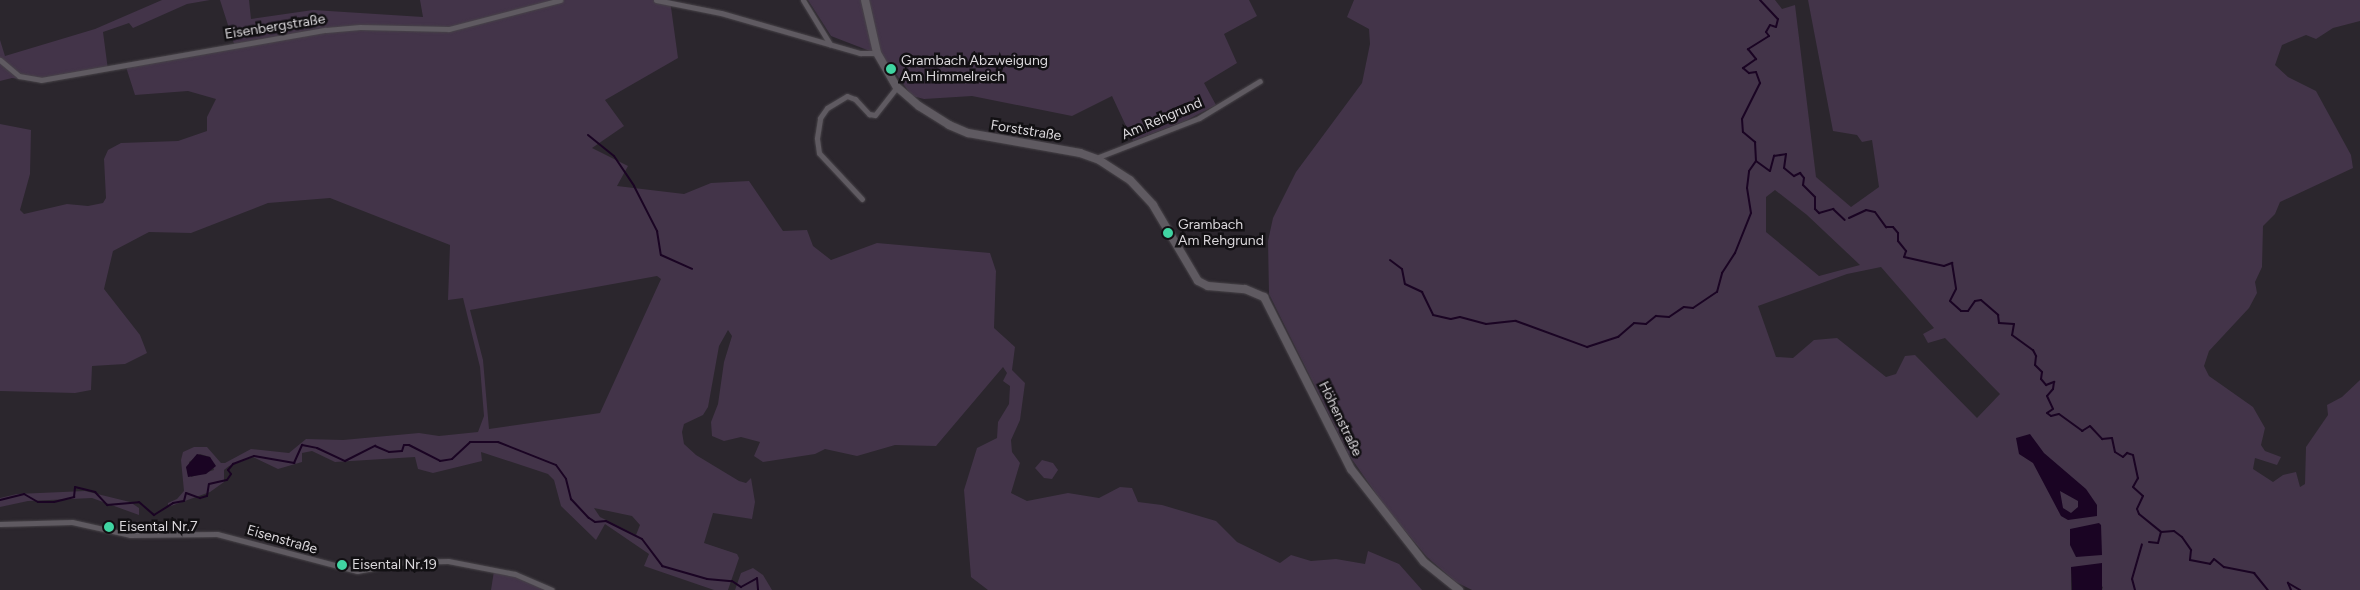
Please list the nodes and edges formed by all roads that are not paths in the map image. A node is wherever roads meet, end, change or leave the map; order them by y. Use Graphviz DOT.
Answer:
graph roads {
  1 [pos="560,0"];
  2 [pos="656,0"];
  3 [pos="803,0"];
  4 [pos="865,0"];
  5 [pos="830,44"];
  6 [pos="877,53"];
  7 [pos="0,60"];
  8 [pos="1260,80"];
  9 [pos="897,86"];
  10 [pos="1096,158"];
  11 [pos="862,199"];
  12 [pos="1198,281"];
  13 [pos="0,524"];
  14 [pos="552,590"];
  15 [pos="1459,590"];
  1 -- 7 [label="street, Eisenbergstraße"];
  2 -- 5 [label="street"];
  3 -- 5 [label="street"];
  4 -- 6 [label="street, Forststraße"];
  5 -- 6 [label="street"];
  6 -- 9 [label="street, Forststraße"];
  8 -- 10 [label="street, Am Rehgrund"];
  9 -- 10 [label="street, Forststraße"];
  9 -- 11 [label="street"];
  10 -- 12 [label="street, Forststraße"];
  12 -- 15 [label="street, Höhenstraße"];
  13 -- 14 [label="street, Eisenstraße"];
}
